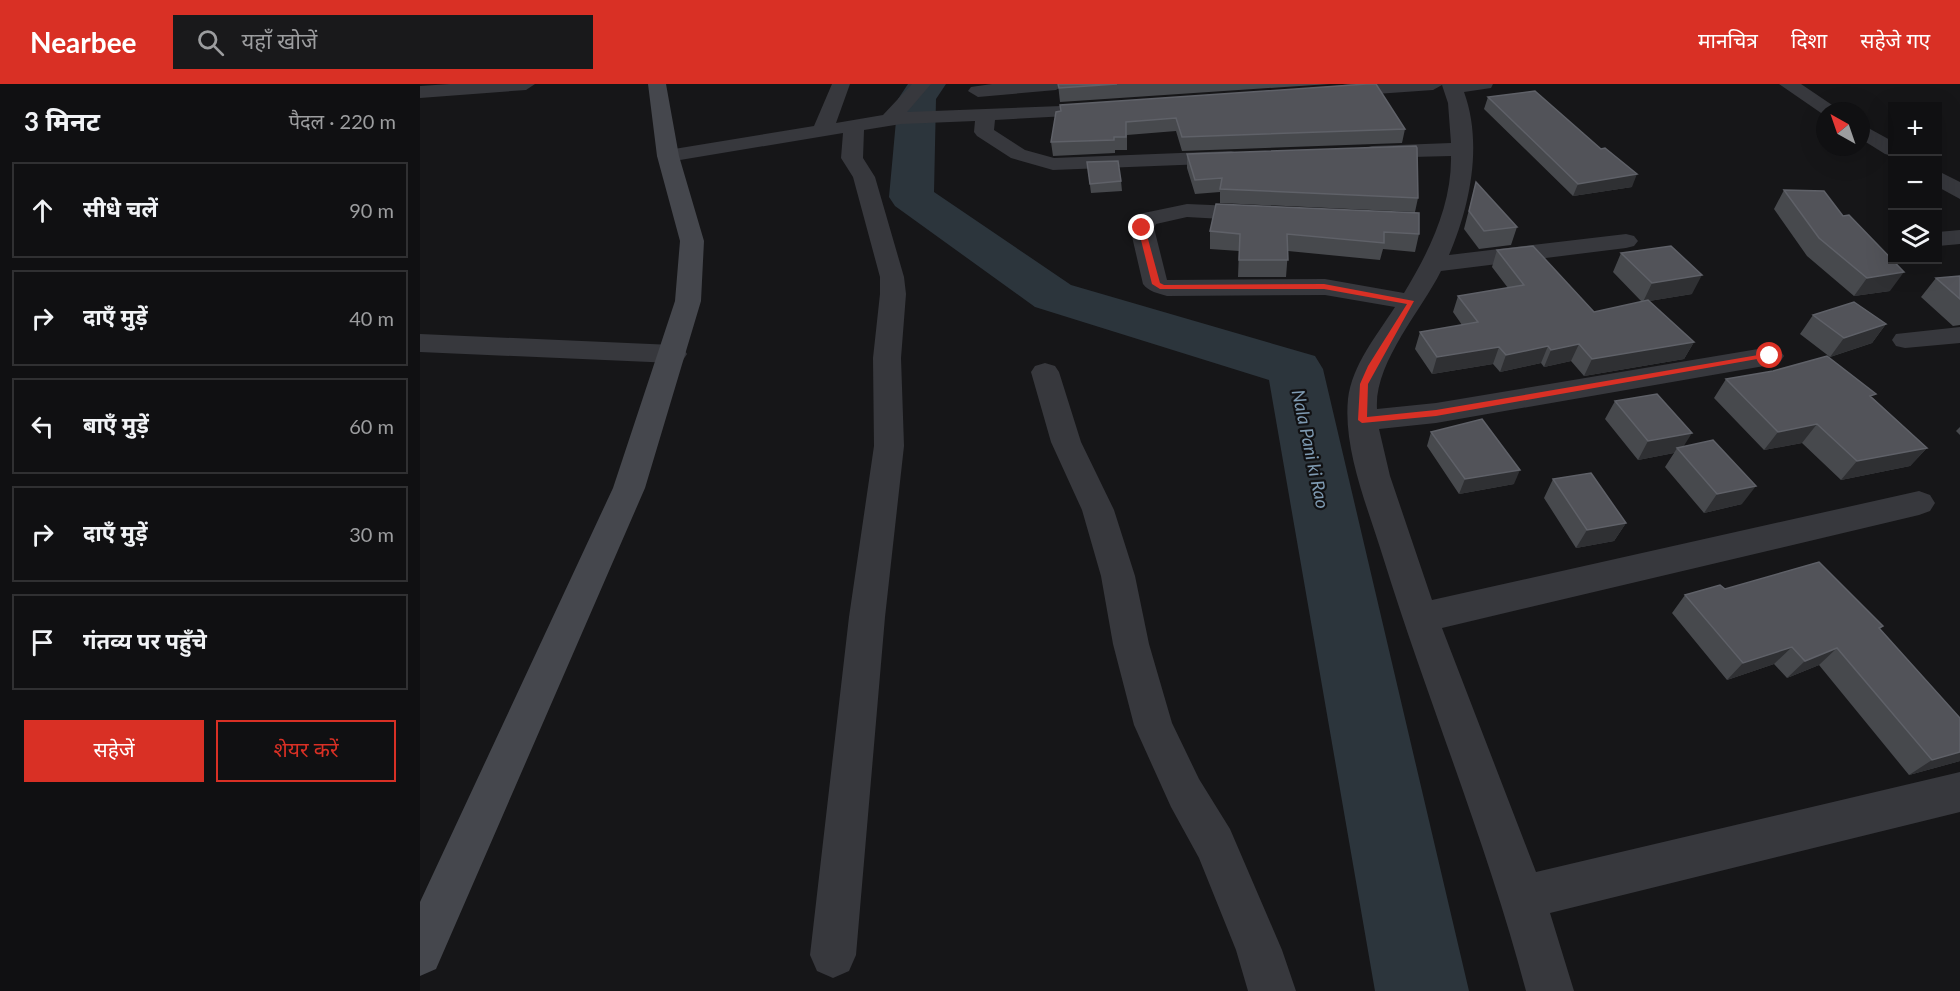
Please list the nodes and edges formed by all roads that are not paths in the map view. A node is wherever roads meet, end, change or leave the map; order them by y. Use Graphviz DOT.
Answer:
graph roads {
  1 [pos="526,84"];
  2 [pos="657,84"];
  3 [pos="841,84"];
  4 [pos="922,84"];
  5 [pos="1056,84"];
  6 [pos="1788,84"];
  7 [pos="1456,85"];
  8 [pos="980,87"];
  9 [pos="420,92"];
  10 [pos="1308,93"];
  11 [pos="1817,102"];
  12 [pos="1129,106"];
  13 [pos="985,115"];
  14 [pos="950,116"];
  15 [pos="895,119"];
  16 [pos="838,128"];
  17 [pos="1870,136"];
  18 [pos="1888,147"];
  19 [pos="1462,148"];
  20 [pos="1357,153"];
  21 [pos="668,156"];
  22 [pos="1252,157"];
  23 [pos="1942,181"];
  24 [pos="1960,192"];
  25 [pos="1278,215"];
  26 [pos="1960,237"];
  27 [pos="1942,239"];
  28 [pos="1626,242"];
  29 [pos="1435,264"];
  30 [pos="1412,302"];
  31 [pos="1960,335"];
  32 [pos="1905,340"];
  33 [pos="420,343"];
  34 [pos="673,354"];
  35 [pos="1770,356"];
  36 [pos="1044,372"];
  37 [pos="1362,420"];
  38 [pos="1919,502"];
  39 [pos="1419,618"];
  40 [pos="1960,792"];
  41 [pos="1524,897"];
  42 [pos="420,953"];
  43 [pos="833,955"];
  44 [pos="1272,991"];
  45 [pos="1550,991"];
  1 -- 9 [label="street"];
  2 -- 21 [label="street"];
  3 -- 16 [label="street"];
  4 -- 15 [label="street"];
  5 -- 8 [label="street"];
  6 -- 11 [label="street"];
  7 -- 10 [label="street"];
  7 -- 19 [label="street"];
  8 -- 14 [label="street"];
  12 -- 13 [label="street"];
  13 -- 14 [label="street"];
  13 -- 22 [label="street"];
  14 -- 15 [label="street"];
  15 -- 16 [label="street"];
  16 -- 21 [label="street"];
  16 -- 43 [label="street"];
  17 -- 18 [label="street"];
  19 -- 20 [label="street"];
  19 -- 29 [label="street"];
  21 -- 34 [label="street"];
  23 -- 24 [label="street"];
  25 -- 30 [label="street"];
  26 -- 27 [label="street"];
  28 -- 29 [label="street"];
  29 -- 30 [label="street"];
  30 -- 37 [label="street"];
  31 -- 32 [label="street"];
  33 -- 34 [label="street"];
  34 -- 42 [label="street"];
  35 -- 37 [label="street"];
  36 -- 44 [label="street"];
  37 -- 39 [label="street"];
  38 -- 39 [label="street"];
  39 -- 41 [label="street"];
  40 -- 41 [label="street"];
  41 -- 45 [label="street"];
}
